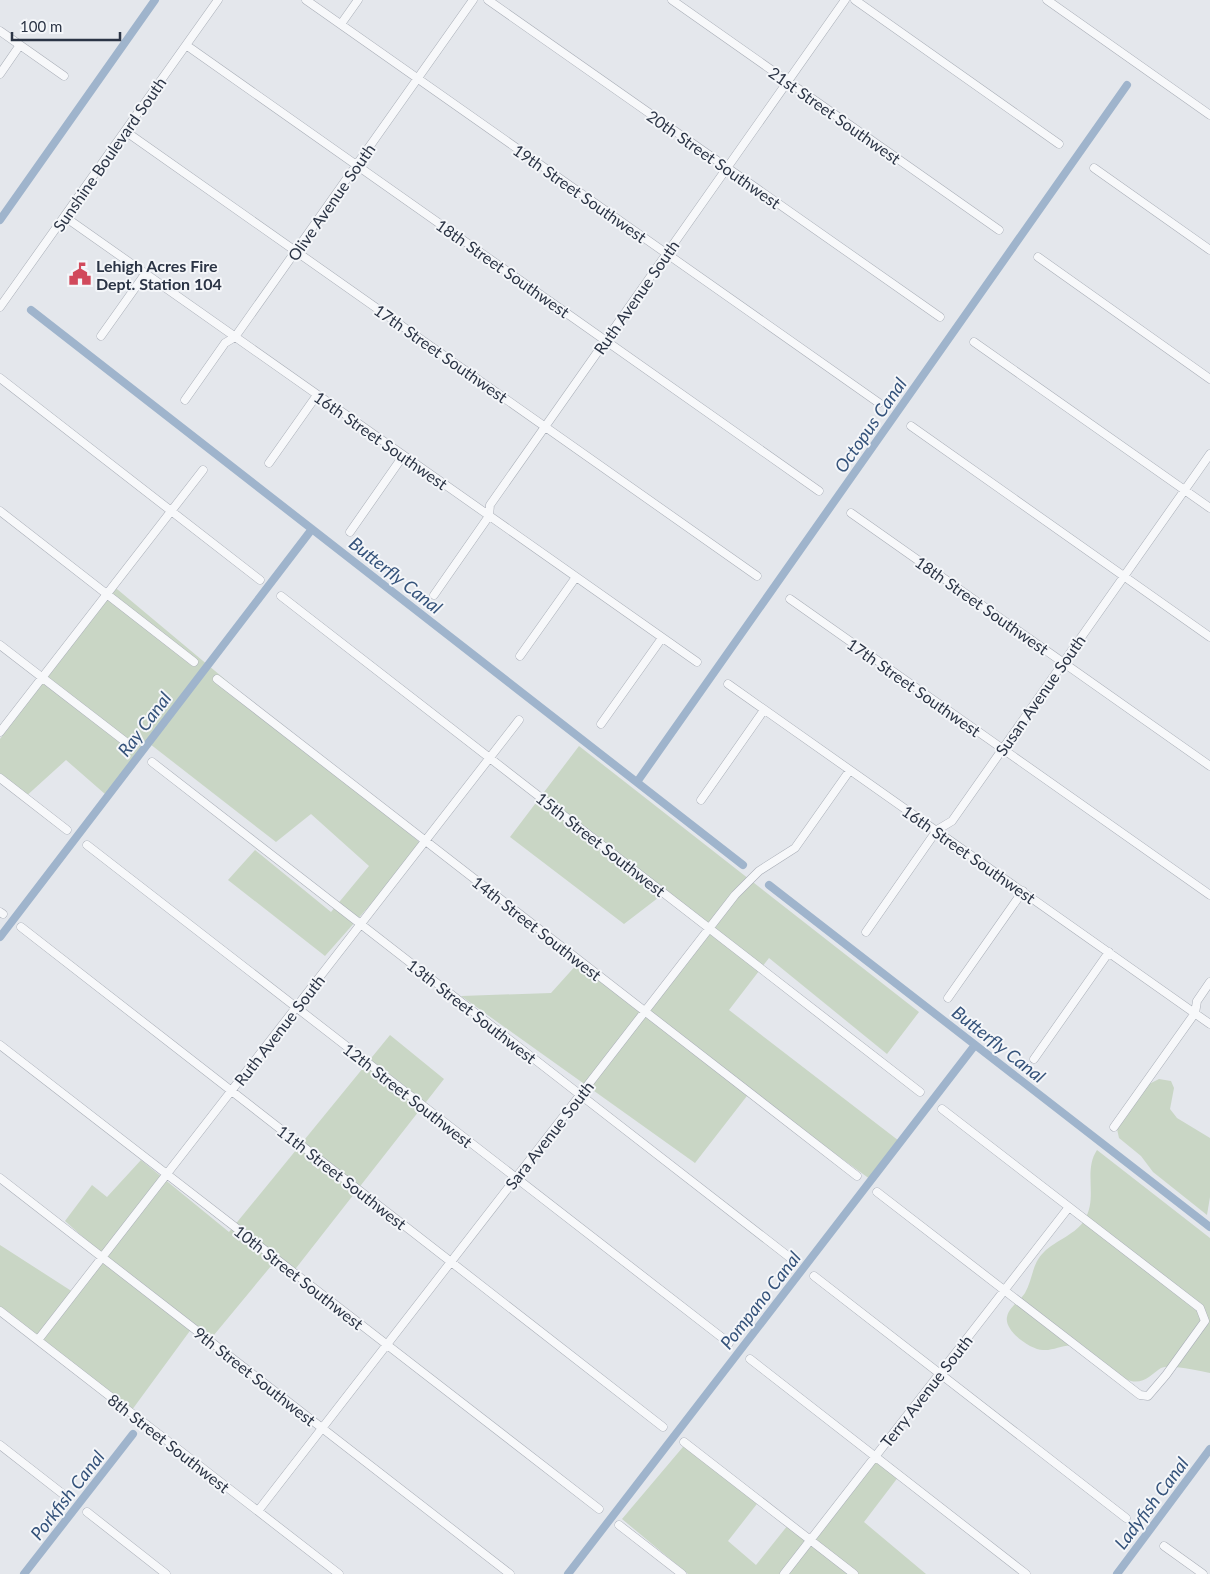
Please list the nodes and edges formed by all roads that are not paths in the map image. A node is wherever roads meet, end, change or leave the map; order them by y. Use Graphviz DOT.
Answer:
graph roads {
  1 [pos="218,0"];
  2 [pos="306,0"];
  3 [pos="358,0"];
  4 [pos="473,0"];
  5 [pos="488,0"];
  6 [pos="672,0"];
  7 [pos="845,0"];
  8 [pos="855,0"];
  9 [pos="1047,0"];
  10 [pos="341,24"];
  11 [pos="0,31"];
  12 [pos="20,45"];
  13 [pos="186,45"];
  14 [pos="0,74"];
  15 [pos="64,76"];
  16 [pos="418,78"];
  17 [pos="788,81"];
  18 [pos="1210,115"];
  19 [pos="125,131"];
  20 [pos="1059,144"];
  21 [pos="357,166"];
  22 [pos="727,168"];
  23 [pos="1094,168"];
  24 [pos="65,217"];
  25 [pos="998,230"];
  26 [pos="1210,250"];
  27 [pos="297,252"];
  28 [pos="666,254"];
  29 [pos="1038,258"];
  30 [pos="145,274"];
  31 [pos="0,306"];
  32 [pos="940,317"];
  33 [pos="101,336"];
  34 [pos="235,337"];
  35 [pos="606,340"];
  36 [pos="974,342"];
  37 [pos="0,378"];
  38 [pos="1210,379"];
  39 [pos="317,395"];
  40 [pos="185,400"];
  41 [pos="879,403"];
  42 [pos="911,426"];
  43 [pos="545,427"];
  44 [pos="1210,454"];
  45 [pos="403,456"];
  46 [pos="269,463"];
  47 [pos="203,470"];
  48 [pos="1185,490"];
  49 [pos="819,491"];
  50 [pos="1210,508"];
  51 [pos="0,511"];
  52 [pos="172,511"];
  53 [pos="851,513"];
  54 [pos="489,516"];
  55 [pos="350,532"];
  56 [pos="757,576"];
  57 [pos="1124,576"];
  58 [pos="576,577"];
  59 [pos="260,580"];
  60 [pos="107,594"];
  61 [pos="434,595"];
  62 [pos="282,596"];
  63 [pos="790,599"];
  64 [pos="1210,637"];
  65 [pos="662,638"];
  66 [pos="0,645"];
  67 [pos="520,656"];
  68 [pos="194,662"];
  69 [pos="697,662"];
  70 [pos="1063,662"];
  71 [pos="43,678"];
  72 [pos="217,679"];
  73 [pos="728,684"];
  74 [pos="764,710"];
  75 [pos="520,720"];
  76 [pos="601,724"];
  77 [pos="0,732"];
  78 [pos="131,746"];
  79 [pos="1002,749"];
  80 [pos="490,758"];
  81 [pos="152,762"];
  82 [pos="1210,766"];
  83 [pos="850,770"];
  84 [pos="0,778"];
  85 [pos="701,800"];
  86 [pos="67,830"];
  87 [pos="937,830"];
  88 [pos="425,840"];
  89 [pos="87,846"];
  90 [pos="1022,891"];
  91 [pos="1210,895"];
  92 [pos="360,924"];
  93 [pos="21,927"];
  94 [pos="710,929"];
  95 [pos="866,932"];
  96 [pos="1108,952"];
  97 [pos="1210,982"];
  98 [pos="948,998"];
  99 [pos="296,1008"];
  100 [pos="646,1012"];
  101 [pos="1195,1013"];
  102 [pos="1210,1024"];
  103 [pos="0,1045"];
  104 [pos="1034,1059"];
  105 [pos="231,1091"];
  106 [pos="920,1092"];
  107 [pos="581,1095"];
  108 [pos="942,1109"];
  109 [pos="1114,1127"];
  110 [pos="167,1174"];
  111 [pos="857,1176"];
  112 [pos="0,1178"];
  113 [pos="516,1178"];
  114 [pos="877,1192"];
  115 [pos="1069,1207"];
  116 [pos="102,1257"];
  117 [pos="793,1260"];
  118 [pos="452,1262"];
  119 [pos="814,1276"];
  120 [pos="1004,1290"];
  121 [pos="0,1311"];
  122 [pos="38,1340"];
  123 [pos="729,1343"];
  124 [pos="387,1345"];
  125 [pos="750,1359"];
  126 [pos="940,1374"];
  127 [pos="663,1426"];
  128 [pos="322,1428"];
  129 [pos="684,1442"];
  130 [pos="0,1445"];
  131 [pos="875,1457"];
  132 [pos="68,1498"];
  133 [pos="599,1509"];
  134 [pos="258,1511"];
  135 [pos="87,1512"];
  136 [pos="1126,1518"];
  137 [pos="619,1525"];
  138 [pos="810,1540"];
  139 [pos="1164,1546"];
  140 [pos="166,1574"];
  141 [pos="339,1574"];
  142 [pos="510,1574"];
  143 [pos="682,1574"];
  144 [pos="784,1574"];
  145 [pos="854,1574"];
  146 [pos="1026,1574"];
  147 [pos="1203,1574"];
  1 -- 13 [label="street, Sunshine Boulevard South"];
  2 -- 10 [label="street, 19th Street Southwest"];
  3 -- 10 [label="street"];
  4 -- 16 [label="street, Olive Avenue South"];
  5 -- 22 [label="street, 20th Street Southwest"];
  6 -- 17 [label="street, 21st Street Southwest"];
  7 -- 17 [label="street, Ruth Avenue South"];
  8 -- 20 [label="street"];
  9 -- 18 [label="street"];
  10 -- 16 [label="street, 19th Street Southwest"];
  11 -- 12 [label="street"];
  12 -- 14 [label="street"];
  12 -- 15 [label="street"];
  13 -- 19 [label="street, Sunshine Boulevard South"];
  13 -- 21 [label="street, 18th Street Southwest"];
  16 -- 21 [label="street, Olive Avenue South"];
  16 -- 28 [label="street, 19th Street Southwest"];
  17 -- 22 [label="street, Ruth Avenue South"];
  17 -- 25 [label="street, 21st Street Southwest"];
  19 -- 24 [label="street, Sunshine Boulevard South"];
  19 -- 27 [label="street, 17th Street Southwest"];
  21 -- 27 [label="street, Olive Avenue South"];
  21 -- 35 [label="street, 18th Street Southwest"];
  22 -- 28 [label="street, Ruth Avenue South"];
  22 -- 32 [label="street, 20th Street Southwest"];
  23 -- 26 [label="street"];
  24 -- 30 [label="street, 16th Street Southwest"];
  24 -- 31 [label="street, Sunshine Boulevard South"];
  27 -- 34 [label="street, Olive Avenue South"];
  27 -- 43 [label="street, 17th Street Southwest"];
  28 -- 35 [label="street, Ruth Avenue South"];
  28 -- 41 [label="street, 19th Street Southwest"];
  29 -- 38 [label="street"];
  30 -- 33 [label="street"];
  30 -- 34 [label="street, 16th Street Southwest"];
  34 -- 39 [label="street, 16th Street Southwest"];
  34 -- 40 [label="street, Olive Avenue South"];
  35 -- 43 [label="street, Ruth Avenue South"];
  35 -- 49 [label="street, 18th Street Southwest"];
  36 -- 48 [label="street"];
  37 -- 52 [label="street"];
  39 -- 45 [label="street, 16th Street Southwest"];
  39 -- 46 [label="street"];
  42 -- 57 [label="street"];
  43 -- 54 [label="street, Ruth Avenue South"];
  43 -- 56 [label="street, 17th Street Southwest"];
  44 -- 48 [label="street, Susan Avenue South"];
  45 -- 54 [label="street, 16th Street Southwest"];
  45 -- 55 [label="street"];
  47 -- 52 [label="street"];
  48 -- 50 [label="street"];
  48 -- 57 [label="street, Susan Avenue South"];
  51 -- 60 [label="street"];
  52 -- 59 [label="street"];
  52 -- 60 [label="street"];
  53 -- 70 [label="street, 18th Street Southwest"];
  54 -- 58 [label="street, 16th Street Southwest"];
  54 -- 61 [label="street, Ruth Avenue South"];
  57 -- 64 [label="street"];
  57 -- 70 [label="street, Susan Avenue South"];
  58 -- 65 [label="street, 16th Street Southwest"];
  58 -- 67 [label="street"];
  60 -- 68 [label="street"];
  60 -- 71 [label="street"];
  62 -- 80 [label="street, 15th Street Southwest"];
  63 -- 79 [label="street, 17th Street Southwest"];
  65 -- 69 [label="street, 16th Street Southwest"];
  65 -- 76 [label="street"];
  66 -- 71 [label="street"];
  70 -- 79 [label="street, Susan Avenue South"];
  70 -- 82 [label="street, 18th Street Southwest"];
  71 -- 77 [label="street"];
  71 -- 78 [label="street"];
  72 -- 88 [label="street, 14th Street Southwest"];
  73 -- 74 [label="street, 16th Street Southwest"];
  74 -- 83 [label="street, 16th Street Southwest"];
  74 -- 85 [label="street"];
  75 -- 80 [label="street, Ruth Avenue South"];
  79 -- 87 [label="street, Susan Avenue South"];
  79 -- 91 [label="street, 17th Street Southwest"];
  80 -- 88 [label="street, Ruth Avenue South"];
  80 -- 94 [label="street, 15th Street Southwest"];
  81 -- 92 [label="street, 13th Street Southwest"];
  83 -- 87 [label="street, 16th Street Southwest"];
  83 -- 94 [label="street, Sara Avenue South"];
  84 -- 86 [label="street"];
  87 -- 90 [label="street, 16th Street Southwest"];
  87 -- 95 [label="street, Susan Avenue South"];
  88 -- 92 [label="street, Ruth Avenue South"];
  88 -- 100 [label="street, 14th Street Southwest"];
  89 -- 99 [label="street, 12th Street Southwest"];
  90 -- 96 [label="street, 16th Street Southwest"];
  90 -- 98 [label="street"];
  92 -- 99 [label="street, Ruth Avenue South"];
  92 -- 107 [label="street, 13th Street Southwest"];
  93 -- 105 [label="street, 11th Street Southwest"];
  94 -- 100 [label="street, Sara Avenue South"];
  94 -- 106 [label="street, 15th Street Southwest"];
  96 -- 101 [label="street, 16th Street Southwest"];
  96 -- 104 [label="street"];
  97 -- 101 [label="street"];
  99 -- 105 [label="street, Ruth Avenue South"];
  99 -- 113 [label="street, 12th Street Southwest"];
  100 -- 107 [label="street, Sara Avenue South"];
  100 -- 111 [label="street, 14th Street Southwest"];
  101 -- 102 [label="street, 16th Street Southwest"];
  101 -- 109 [label="street"];
  103 -- 110 [label="street, 10th Street Southwest"];
  105 -- 110 [label="street, Ruth Avenue South"];
  105 -- 118 [label="street, 11th Street Southwest"];
  107 -- 113 [label="street, Sara Avenue South"];
  107 -- 117 [label="street, 13th Street Southwest"];
  108 -- 115 [label="street"];
  110 -- 116 [label="street, Ruth Avenue South"];
  110 -- 124 [label="street, 10th Street Southwest"];
  112 -- 116 [label="street, 9th Street Southwest"];
  113 -- 118 [label="street, Sara Avenue South"];
  113 -- 123 [label="street, 12th Street Southwest"];
  114 -- 120 [label="street"];
  115 -- 120 [label="street, Terry Avenue South"];
  115 -- 120 [label="street"];
  116 -- 122 [label="street, Ruth Avenue South"];
  116 -- 128 [label="street, 9th Street Southwest"];
  118 -- 124 [label="street, Sara Avenue South"];
  118 -- 127 [label="street, 11th Street Southwest"];
  119 -- 126 [label="street"];
  120 -- 126 [label="street, Terry Avenue South"];
  121 -- 122 [label="street, 8th Street Southwest"];
  122 -- 134 [label="street, 8th Street Southwest"];
  124 -- 128 [label="street, Sara Avenue South"];
  124 -- 133 [label="street, 10th Street Southwest"];
  125 -- 131 [label="street"];
  126 -- 131 [label="street, Terry Avenue South"];
  126 -- 136 [label="street"];
  128 -- 134 [label="street, Sara Avenue South"];
  128 -- 142 [label="street, 9th Street Southwest"];
  129 -- 138 [label="street"];
  130 -- 132 [label="street"];
  131 -- 138 [label="street, Terry Avenue South"];
  131 -- 146 [label="street"];
  134 -- 141 [label="street, 8th Street Southwest"];
  135 -- 140 [label="street"];
  137 -- 143 [label="street"];
  138 -- 144 [label="street, Terry Avenue South"];
  138 -- 145 [label="street"];
  139 -- 147 [label="street"];
}
